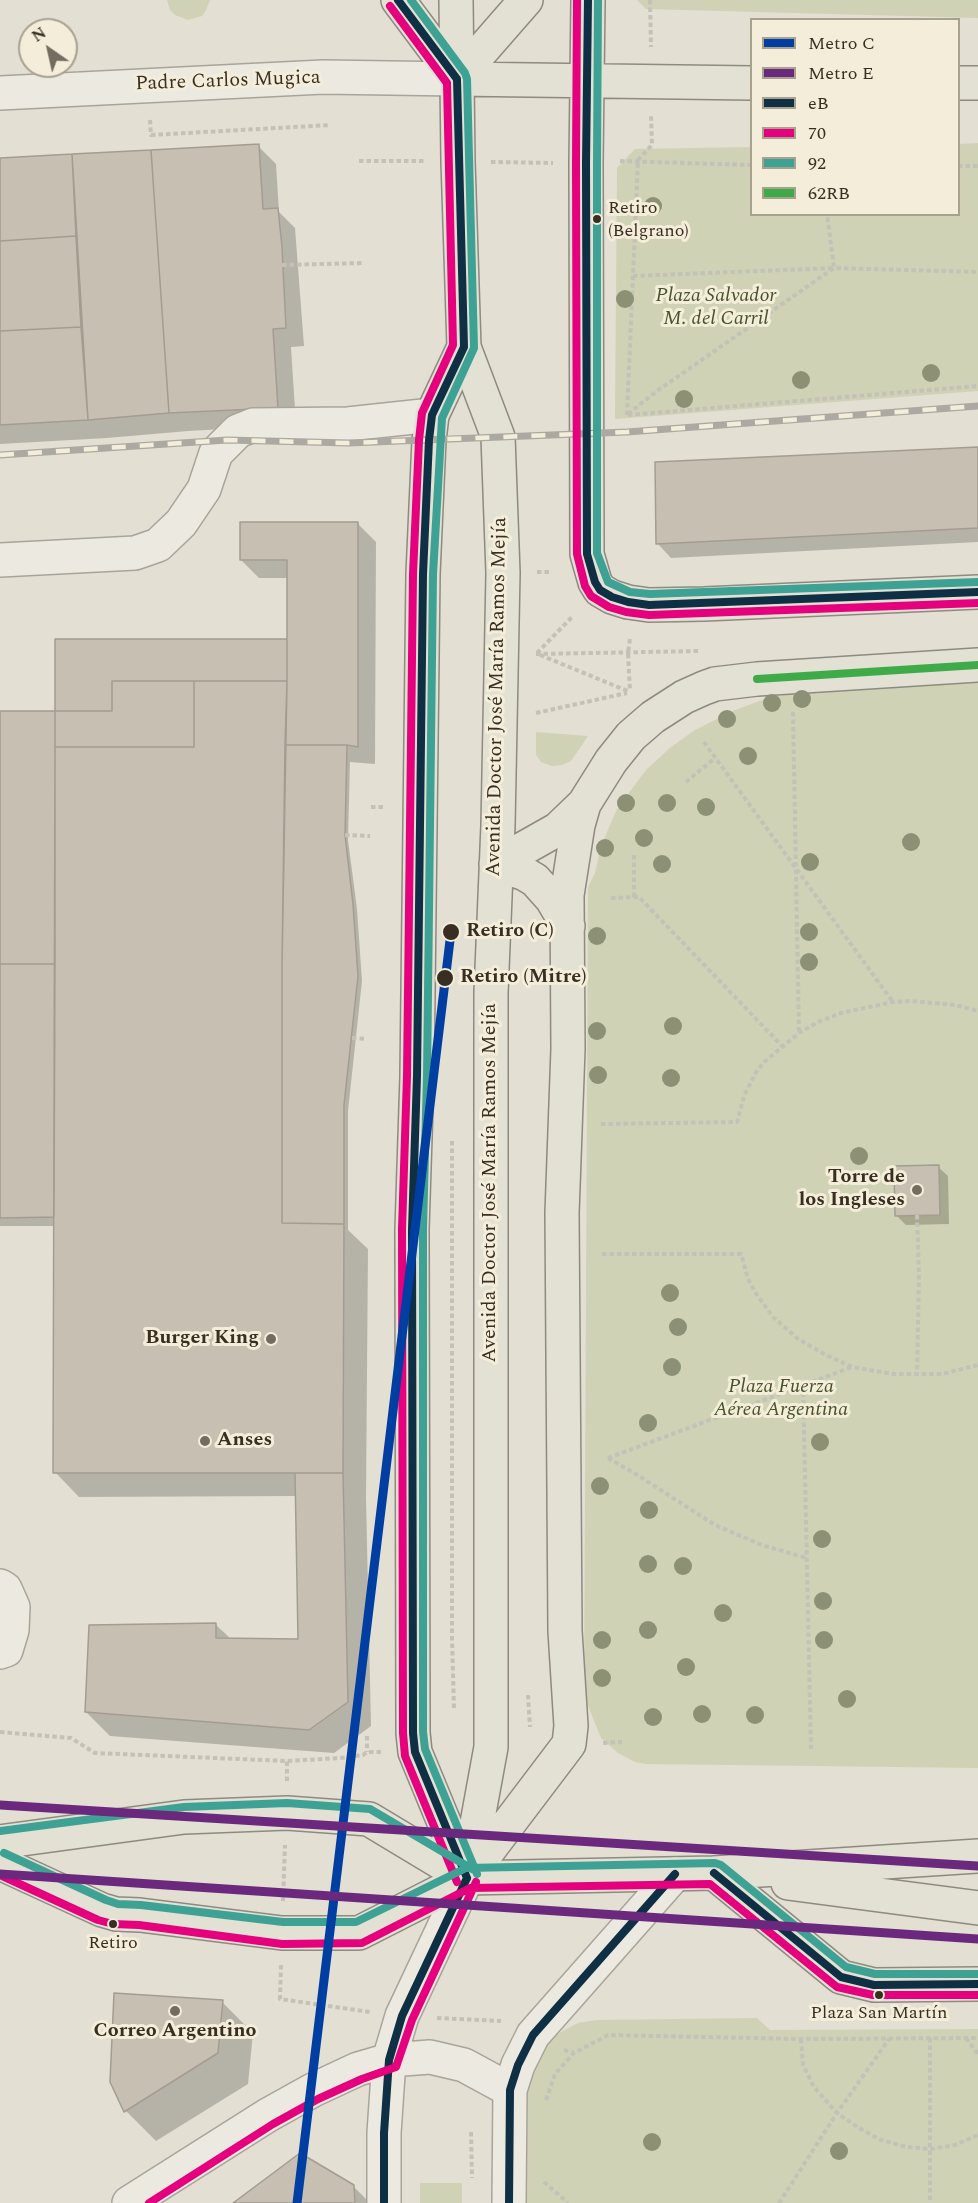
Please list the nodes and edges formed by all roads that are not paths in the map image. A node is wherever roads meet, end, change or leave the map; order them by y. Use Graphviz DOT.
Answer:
graph roads {
  1 [pos="398,0"];
  2 [pos="456,0"];
  3 [pos="526,0"];
  4 [pos="588,0"];
  5 [pos="457,79"];
  6 [pos="587,81"];
  7 [pos="750,82"];
  8 [pos="960,83"];
  9 [pos="978,83"];
  10 [pos="0,93"];
  11 [pos="464,347"];
  12 [pos="432,415"];
  13 [pos="0,560"];
  14 [pos="978,592"];
  15 [pos="978,665"];
  16 [pos="584,804"];
  17 [pos="496,864"];
  18 [pos="568,926"];
  19 [pos="0,1586"];
  20 [pos="0,1652"];
  21 [pos="0,1842"];
  22 [pos="978,1856"];
  23 [pos="0,1863"];
  24 [pos="714,1873"];
  25 [pos="675,1874"];
  26 [pos="467,1878"];
  27 [pos="978,1908"];
  28 [pos="978,1984"];
  29 [pos="389,2060"];
  30 [pos="510,2090"];
  31 [pos="129,2203"];
  32 [pos="384,2203"];
  33 [pos="509,2203"];
  1 -- 5 [label="main road"];
  2 -- 5 [label="main road, Avenida Doctor José María Ramos Mejía"];
  3 -- 5 [label="main road"];
  4 -- 6 [label="main road"];
  5 -- 6 [label="main road"];
  5 -- 10 [label="street, Padre Carlos Mugica"];
  5 -- 11 [label="main road, Avenida Doctor José María Ramos Mejía"];
  6 -- 7 [label="main road"];
  6 -- 14 [label="main road"];
  8 -- 9 [label="main road"];
  11 -- 12 [label="main road, Avenida Doctor José María Ramos Mejía"];
  11 -- 17 [label="main road, Avenida Doctor José María Ramos Mejía"];
  12 -- 13 [label="street"];
  12 -- 26 [label="main road, Avenida Doctor José María Ramos Mejía"];
  15 -- 16 [label="main road"];
  16 -- 17 [label="main road"];
  16 -- 18 [label="main road"];
  17 -- 18 [label="main road"];
  17 -- 26 [label="main road, Avenida Doctor José María Ramos Mejía"];
  18 -- 26 [label="main road"];
  19 -- 20 [label="street"];
  21 -- 26 [label="main road"];
  22 -- 24 [label="main road"];
  23 -- 26 [label="main road"];
  24 -- 25 [label="main road"];
  24 -- 27 [label="main road"];
  24 -- 28 [label="main road"];
  25 -- 26 [label="main road"];
  25 -- 30 [label="street"];
  26 -- 29 [label="street"];
  29 -- 30 [label="street"];
  29 -- 31 [label="street"];
  29 -- 32 [label="street"];
  30 -- 33 [label="street"];
}
